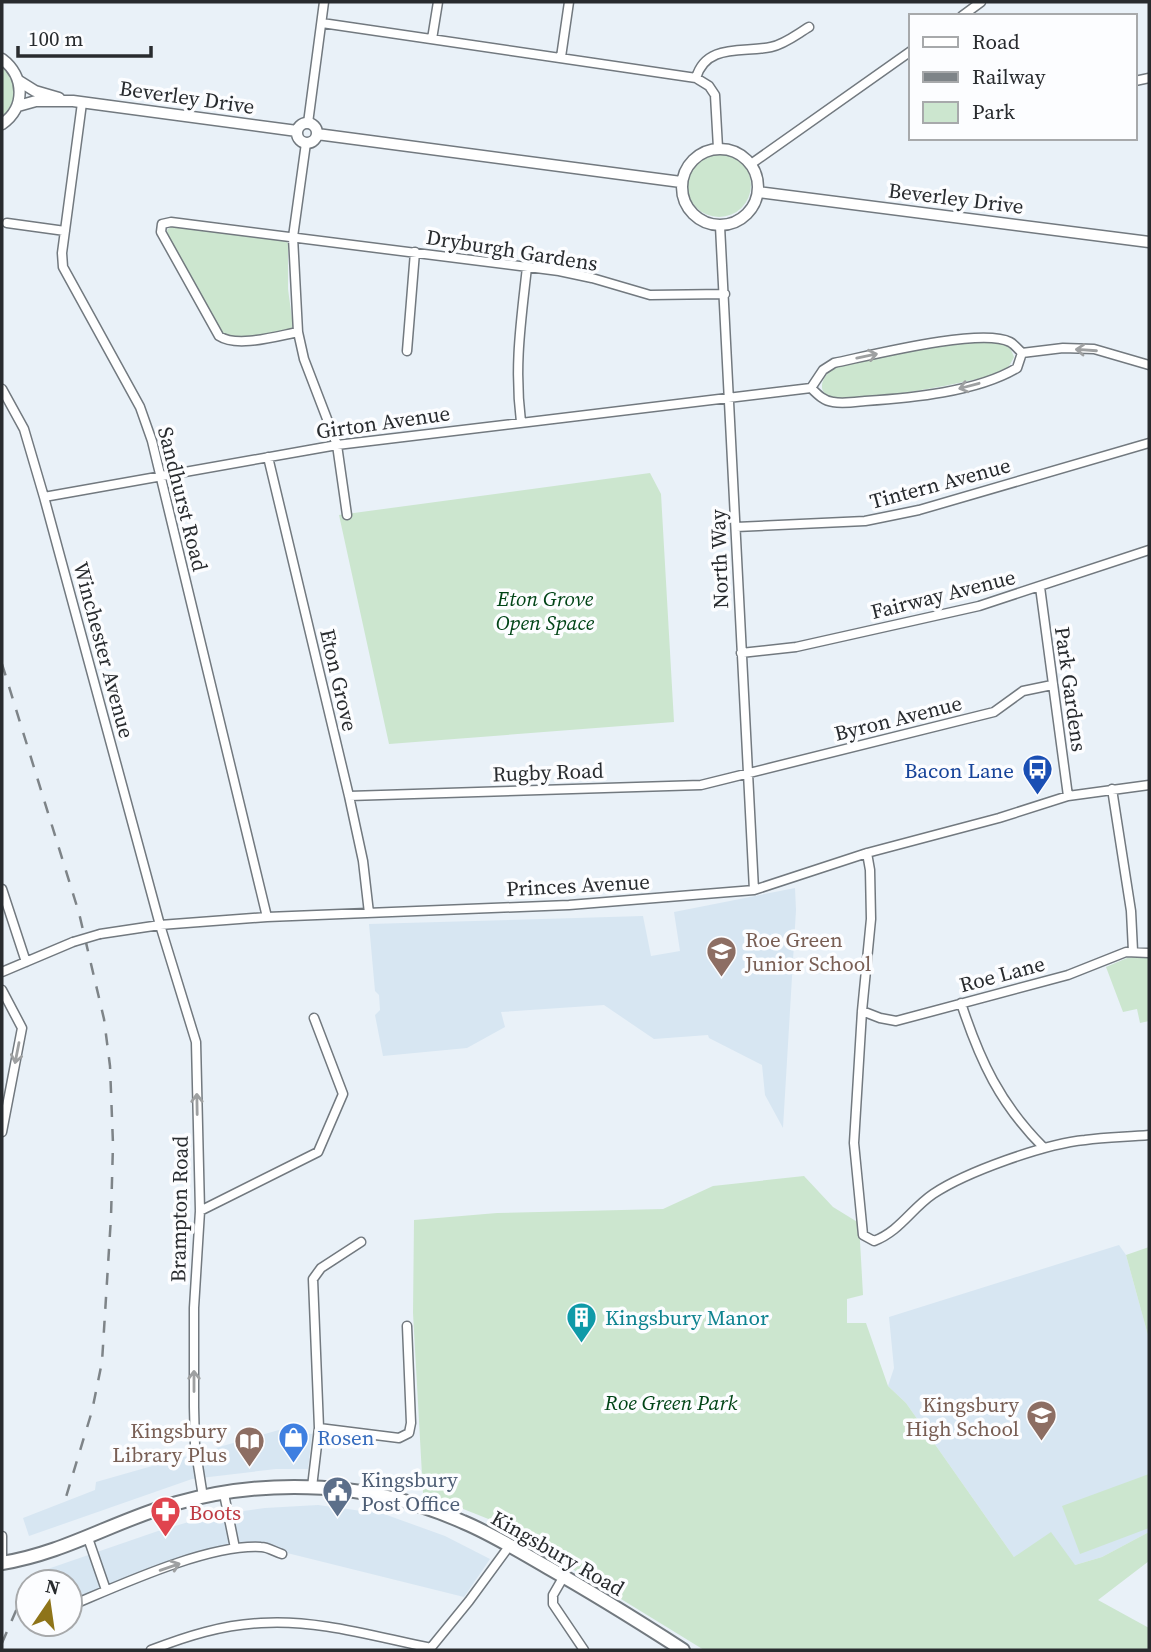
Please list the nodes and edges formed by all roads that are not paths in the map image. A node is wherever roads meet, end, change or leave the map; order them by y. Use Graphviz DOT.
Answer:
graph roads {
  1 [pos="324,2"];
  2 [pos="438,2"];
  3 [pos="569,2"];
  4 [pos="981,2"];
  5 [pos="965,14"];
  6 [pos="322,23"];
  7 [pos="809,27"];
  8 [pos="432,39"];
  9 [pos="909,52"];
  10 [pos="561,57"];
  11 [pos="2,59"];
  12 [pos="696,78"];
  13 [pos="19,82"];
  14 [pos="77,102"];
  15 [pos="18,106"];
  16 [pos="308,123"];
  17 [pos="2,124"];
  18 [pos="297,131"];
  19 [pos="317,134"];
  20 [pos="306,143"];
  21 [pos="718,148"];
  22 [pos="751,164"];
  23 [pos="681,182"];
  24 [pos="758,192"];
  25 [pos="7,223"];
  26 [pos="720,226"];
  27 [pos="65,231"];
  28 [pos="293,237"];
  29 [pos="1149,242"];
  30 [pos="415,252"];
  31 [pos="527,267"];
  32 [pos="725,295"];
  33 [pos="298,332"];
  34 [pos="407,351"];
  35 [pos="1021,353"];
  36 [pos="1149,365"];
  37 [pos="2,388"];
  38 [pos="811,388"];
  39 [pos="730,398"];
  40 [pos="521,422"];
  41 [pos="1149,443"];
  42 [pos="337,445"];
  43 [pos="268,457"];
  44 [pos="161,475"];
  45 [pos="44,497"];
  46 [pos="347,515"];
  47 [pos="736,527"];
  48 [pos="1149,550"];
  49 [pos="1040,587"];
  50 [pos="741,653"];
  51 [pos="1052,685"];
  52 [pos="747,775"];
  53 [pos="1149,785"];
  54 [pos="1112,789"];
  55 [pos="349,796"];
  56 [pos="1068,796"];
  57 [pos="867,853"];
  58 [pos="2,889"];
  59 [pos="754,890"];
  60 [pos="369,913"];
  61 [pos="267,917"];
  62 [pos="160,925"];
  63 [pos="1133,951"];
  64 [pos="1149,953"];
  65 [pos="26,962"];
  66 [pos="2,972"];
  67 [pos="2,990"];
  68 [pos="961,1003"];
  69 [pos="862,1011"];
  70 [pos="314,1018"];
  71 [pos="2,1132"];
  72 [pos="1149,1135"];
  73 [pos="1044,1148"];
  74 [pos="200,1211"];
  75 [pos="361,1242"];
  76 [pos="407,1326"];
  77 [pos="319,1428"];
  78 [pos="312,1487"];
  79 [pos="224,1494"];
  80 [pos="203,1497"];
  81 [pos="2,1536"];
  82 [pos="88,1538"];
  83 [pos="510,1545"];
  84 [pos="235,1548"];
  85 [pos="282,1554"];
  86 [pos="2,1562"];
  87 [pos="564,1576"];
  88 [pos="106,1590"];
  89 [pos="84,1600"];
  90 [pos="430,1649"];
  91 [pos="151,1650"];
  92 [pos="584,1650"];
  93 [pos="683,1650"];
  1 -- 6 [label="street"];
  2 -- 8 [label="street"];
  3 -- 10 [label="street"];
  4 -- 5 [label="street"];
  6 -- 8 [label="street"];
  6 -- 16 [label="street"];
  7 -- 12 [label="street"];
  8 -- 10 [label="street"];
  9 -- 22 [label="street"];
  10 -- 12 [label="street"];
  11 -- 13 [label="street"];
  12 -- 21 [label="street"];
  13 -- 14 [label="street, Beverley Drive"];
  13 -- 15 [label="street"];
  14 -- 15 [label="street, Beverley Drive"];
  14 -- 18 [label="street, Beverley Drive"];
  14 -- 27 [label="street, Sandhurst Road"];
  15 -- 17 [label="street"];
  16 -- 18 [label="street"];
  16 -- 19 [label="street"];
  18 -- 20 [label="street"];
  19 -- 20 [label="street"];
  19 -- 23 [label="street"];
  20 -- 28 [label="street"];
  21 -- 22 [label="street"];
  21 -- 23 [label="street"];
  22 -- 24 [label="street"];
  23 -- 26 [label="street"];
  24 -- 26 [label="street"];
  24 -- 29 [label="street, Beverley Drive"];
  25 -- 27 [label="street"];
  26 -- 32 [label="street, North Way"];
  27 -- 44 [label="street, Sandhurst Road"];
  28 -- 30 [label="street, Dryburgh Gardens"];
  28 -- 33 [label="street"];
  28 -- 33 [label="street, Dryburgh Gardens"];
  30 -- 31 [label="street, Dryburgh Gardens"];
  30 -- 34 [label="street"];
  31 -- 32 [label="street, Dryburgh Gardens"];
  31 -- 40 [label="street"];
  32 -- 39 [label="street, North Way"];
  33 -- 42 [label="street"];
  36 -- 35 [label="street, one-way"];
  38 -- 35 [label="street, one-way"];
  35 -- 38 [label="street, one-way"];
  37 -- 45 [label="street, Winchester Avenue"];
  38 -- 39 [label="street, Girton Avenue"];
  39 -- 40 [label="street, Girton Avenue"];
  39 -- 47 [label="street, North Way"];
  40 -- 42 [label="street, Girton Avenue"];
  41 -- 47 [label="street, Tintern Avenue"];
  42 -- 43 [label="street, Girton Avenue"];
  42 -- 46 [label="street"];
  43 -- 44 [label="street, Girton Avenue"];
  43 -- 55 [label="street, Eton Grove"];
  44 -- 45 [label="street, Girton Avenue"];
  44 -- 61 [label="street, Sandhurst Road"];
  45 -- 62 [label="street, Winchester Avenue"];
  47 -- 50 [label="street, North Way"];
  48 -- 49 [label="street, Fairway Avenue"];
  49 -- 50 [label="street, Fairway Avenue"];
  49 -- 51 [label="street, Park Gardens"];
  50 -- 52 [label="street, North Way"];
  51 -- 52 [label="street, Byron Avenue"];
  51 -- 56 [label="street, Park Gardens"];
  52 -- 55 [label="street, Rugby Road"];
  52 -- 59 [label="street, North Way"];
  53 -- 54 [label="street, Princes Avenue"];
  54 -- 56 [label="street, Princes Avenue"];
  54 -- 63 [label="street"];
  55 -- 60 [label="street, Eton Grove"];
  56 -- 57 [label="street, Princes Avenue"];
  57 -- 59 [label="street, Princes Avenue"];
  57 -- 69 [label="street"];
  58 -- 65 [label="street"];
  59 -- 60 [label="street, Princes Avenue"];
  60 -- 61 [label="street, Princes Avenue"];
  61 -- 62 [label="street, Princes Avenue"];
  62 -- 65 [label="street, Princes Avenue, bridge"];
  74 -- 62 [label="street, Brampton Road, one-way"];
  63 -- 64 [label="street, Roe Lane"];
  63 -- 68 [label="street, Roe Lane"];
  65 -- 66 [label="street, Princes Avenue"];
  67 -- 71 [label="street, one-way"];
  68 -- 69 [label="street, Roe Lane"];
  68 -- 73 [label="street"];
  69 -- 73 [label="street"];
  70 -- 74 [label="street"];
  72 -- 73 [label="street"];
  80 -- 74 [label="street, Brampton Road, one-way"];
  75 -- 77 [label="street"];
  76 -- 77 [label="street"];
  77 -- 78 [label="street"];
  78 -- 79 [label="main road, Kingsbury Road"];
  78 -- 83 [label="main road, Kingsbury Road"];
  79 -- 80 [label="main road, Kingsbury Road"];
  79 -- 84 [label="street"];
  80 -- 82 [label="main road, Kingsbury Road"];
  81 -- 86 [label="street"];
  82 -- 86 [label="main road, Kingsbury Road"];
  82 -- 88 [label="street"];
  83 -- 87 [label="main road, Kingsbury Road"];
  83 -- 90 [label="street"];
  84 -- 85 [label="street"];
  88 -- 84 [label="street, one-way"];
  87 -- 92 [label="street"];
  87 -- 93 [label="main road, Kingsbury Road"];
  88 -- 89 [label="street"];
  90 -- 91 [label="street"];
}
